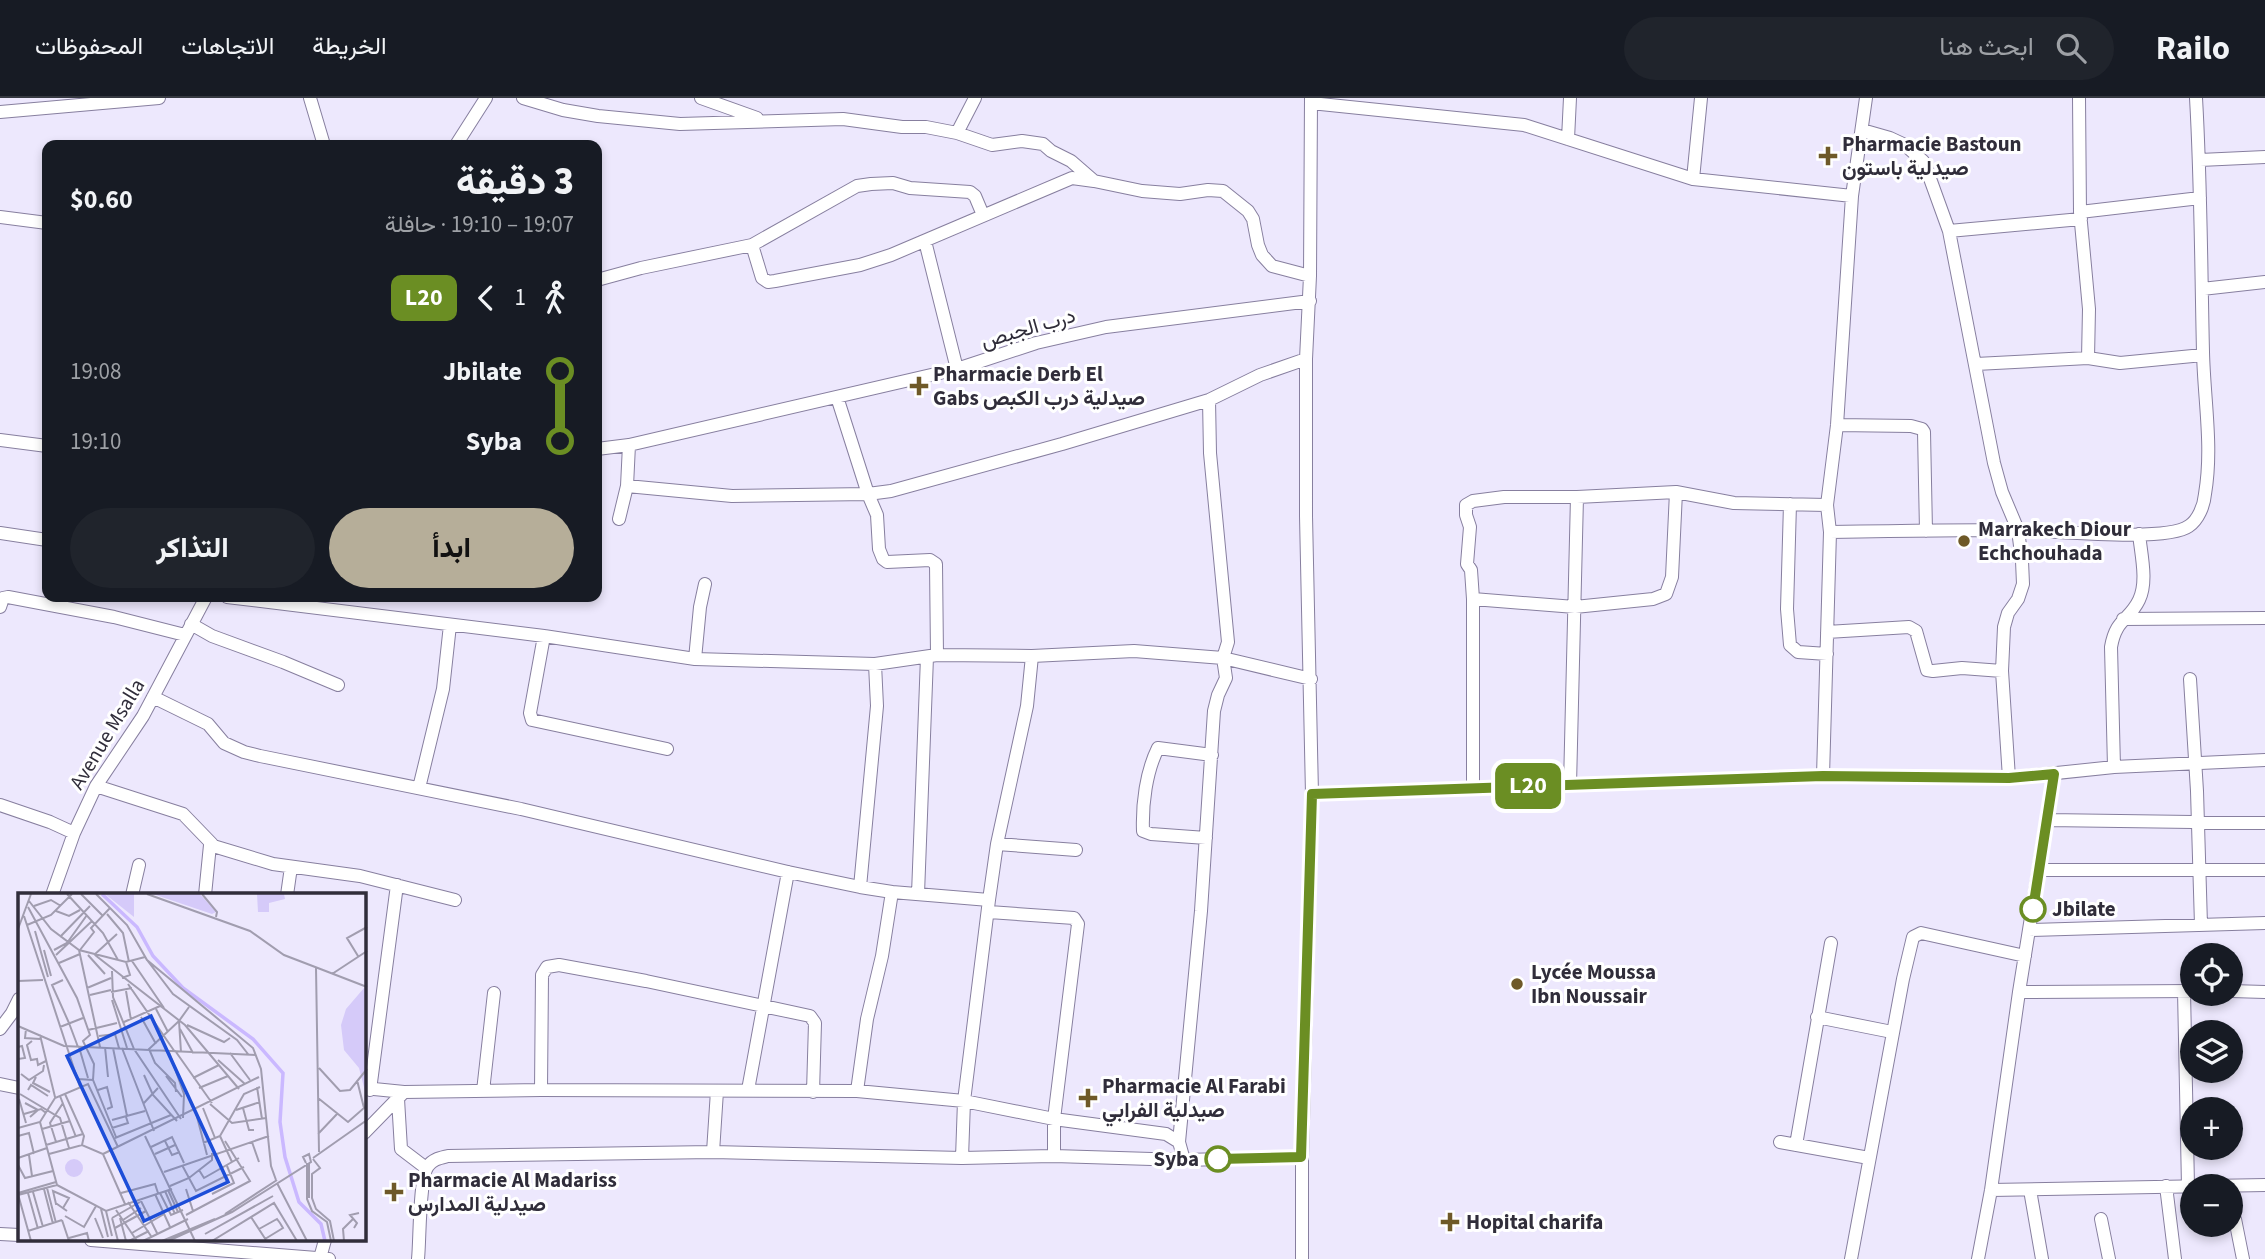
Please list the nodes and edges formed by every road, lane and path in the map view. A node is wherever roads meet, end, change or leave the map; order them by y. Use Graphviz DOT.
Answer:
graph roads {
  1 [pos="159,98"];
  2 [pos="310,98"];
  3 [pos="486,98"];
  4 [pos="523,98"];
  5 [pos="701,98"];
  6 [pos="975,98"];
  7 [pos="1570,98"];
  8 [pos="1701,98"];
  9 [pos="1866,98"];
  10 [pos="2079,98"];
  11 [pos="2196,98"];
  12 [pos="1311,100"];
  13 [pos="0,112"];
  14 [pos="763,121"];
  15 [pos="1862,130"];
  16 [pos="957,133"];
  17 [pos="1568,139"];
  18 [pos="323,140"];
  19 [pos="459,140"];
  20 [pos="2265,157"];
  21 [pos="2200,160"];
  22 [pos="1693,179"];
  23 [pos="1094,181"];
  24 [pos="1852,196"];
  25 [pos="2200,198"];
  26 [pos="983,215"];
  27 [pos="2080,216"];
  28 [pos="0,217"];
  29 [pos="42,222"];
  30 [pos="1949,231"];
  31 [pos="925,241"];
  32 [pos="752,245"];
  33 [pos="1310,276"];
  34 [pos="602,279"];
  35 [pos="2265,282"];
  36 [pos="2202,289"];
  37 [pos="1310,301"];
  38 [pos="2203,355"];
  39 [pos="2088,358"];
  40 [pos="1306,359"];
  41 [pos="1976,364"];
  42 [pos="957,369"];
  43 [pos="837,397"];
  44 [pos="1209,400"];
  45 [pos="1838,425"];
  46 [pos="0,440"];
  47 [pos="42,445"];
  48 [pos="629,445"];
  49 [pos="602,448"];
  50 [pos="627,486"];
  51 [pos="1676,492"];
  52 [pos="868,494"];
  53 [pos="1577,497"];
  54 [pos="1790,504"];
  55 [pos="1827,505"];
  56 [pos="618,519"];
  57 [pos="2018,530"];
  58 [pos="1926,531"];
  59 [pos="1830,532"];
  60 [pos="0,533"];
  61 [pos="2139,534"];
  62 [pos="42,539"];
  63 [pos="705,584"];
  64 [pos="1473,599"];
  65 [pos="203,602"];
  66 [pos="267,602"];
  67 [pos="0,607"];
  68 [pos="1574,607"];
  69 [pos="2265,618"];
  70 [pos="2123,619"];
  71 [pos="450,625"];
  72 [pos="188,629"];
  73 [pos="1827,632"];
  74 [pos="544,636"];
  75 [pos="1826,654"];
  76 [pos="932,656"];
  77 [pos="1032,656"];
  78 [pos="1223,658"];
  79 [pos="695,659"];
  80 [pos="875,664"];
  81 [pos="2002,671"];
  82 [pos="1311,679"];
  83 [pos="2190,679"];
  84 [pos="338,685"];
  85 [pos="153,697"];
  86 [pos="667,749"];
  87 [pos="1212,755"];
  88 [pos="2265,760"];
  89 [pos="2195,762"];
  90 [pos="2113,767"];
  91 [pos="2054,774"];
  92 [pos="1823,776"];
  93 [pos="2009,778"];
  94 [pos="1570,785"];
  95 [pos="96,786"];
  96 [pos="419,788"];
  97 [pos="1473,788"];
  98 [pos="1312,794"];
  99 [pos="0,805"];
  100 [pos="2047,820"];
  101 [pos="2198,821"];
  102 [pos="2265,823"];
  103 [pos="74,833"];
  104 [pos="1206,838"];
  105 [pos="997,844"];
  106 [pos="210,845"];
  107 [pos="1076,850"];
  108 [pos="139,865"];
  109 [pos="291,867"];
  110 [pos="2198,869"];
  111 [pos="2039,870"];
  112 [pos="2265,870"];
  113 [pos="789,872"];
  114 [pos="397,885"];
  115 [pos="860,887"];
  116 [pos="892,892"];
  117 [pos="53,893"];
  118 [pos="132,893"];
  119 [pos="205,893"];
  120 [pos="287,893"];
  121 [pos="918,894"];
  122 [pos="455,901"];
  123 [pos="989,906"];
  124 [pos="2265,923"];
  125 [pos="2201,925"];
  126 [pos="2029,930"];
  127 [pos="1831,943"];
  128 [pos="2025,956"];
  129 [pos="2180,991"];
  130 [pos="2243,991"];
  131 [pos="2019,992"];
  132 [pos="2265,992"];
  133 [pos="494,993"];
  134 [pos="18,1000"];
  135 [pos="764,1006"];
  136 [pos="2188,1006"];
  137 [pos="1817,1017"];
  138 [pos="2,1023"];
  139 [pos="1892,1032"];
  140 [pos="0,1084"];
  141 [pos="18,1088"];
  142 [pos="367,1089"];
  143 [pos="541,1090"];
  144 [pos="748,1090"];
  145 [pos="483,1091"];
  146 [pos="717,1091"];
  147 [pos="857,1091"];
  148 [pos="813,1092"];
  149 [pos="401,1096"];
  150 [pos="964,1101"];
  151 [pos="1054,1119"];
  152 [pos="366,1131"];
  153 [pos="1179,1142"];
  154 [pos="1780,1142"];
  155 [pos="1796,1145"];
  156 [pos="713,1152"];
  157 [pos="1054,1156"];
  158 [pos="1301,1157"];
  159 [pos="962,1158"];
  160 [pos="1869,1158"];
  161 [pos="1184,1160"];
  162 [pos="426,1168"];
  163 [pos="2188,1174"];
  164 [pos="2243,1185"];
  165 [pos="2265,1185"];
  166 [pos="2166,1186"];
  167 [pos="2180,1186"];
  168 [pos="1991,1190"];
  169 [pos="2030,1190"];
  170 [pos="2101,1219"];
  171 [pos="0,1234"];
  172 [pos="18,1235"];
  173 [pos="2239,1237"];
  174 [pos="138,1242"];
  175 [pos="324,1258"];
  176 [pos="418,1259"];
  177 [pos="1302,1259"];
  178 [pos="1851,1259"];
  179 [pos="1978,1259"];
  180 [pos="2042,1259"];
  181 [pos="2109,1259"];
  182 [pos="2175,1259"];
  183 [pos="2243,1259"];
  1 -- 13 [label="street"];
  2 -- 18 [label="street"];
  3 -- 19 [label="street"];
  4 -- 14 [label="street"];
  5 -- 14 [label="street"];
  6 -- 16 [label="street"];
  7 -- 17 [label="street"];
  8 -- 22 [label="street"];
  9 -- 15 [label="street"];
  10 -- 27 [label="street"];
  11 -- 21 [label="street"];
  12 -- 17 [label="street"];
  12 -- 33 [label="street"];
  14 -- 16 [label="street"];
  15 -- 24 [label="street"];
  15 -- 30 [label="street"];
  16 -- 23 [label="street"];
  17 -- 22 [label="street"];
  20 -- 21 [label="street"];
  21 -- 25 [label="street"];
  22 -- 24 [label="street"];
  23 -- 26 [label="street"];
  23 -- 33 [label="street"];
  24 -- 45 [label="street"];
  25 -- 27 [label="street"];
  25 -- 36 [label="street"];
  26 -- 31 [label="street"];
  26 -- 32 [label="street"];
  27 -- 30 [label="street"];
  27 -- 39 [label="street"];
  28 -- 29 [label="street"];
  30 -- 41 [label="street"];
  31 -- 32 [label="street"];
  31 -- 42 [label="street"];
  32 -- 34 [label="street"];
  33 -- 37 [label="street"];
  35 -- 36 [label="street"];
  36 -- 38 [label="street"];
  37 -- 40 [label="street"];
  37 -- 42 [label="street, درب الجبص"];
  38 -- 39 [label="street"];
  38 -- 61 [label="street"];
  39 -- 41 [label="street"];
  40 -- 44 [label="street"];
  40 -- 82 [label="street"];
  41 -- 57 [label="street"];
  42 -- 43 [label="street, درب الجبص"];
  43 -- 48 [label="street, درب الجبص"];
  43 -- 52 [label="street"];
  44 -- 52 [label="street"];
  44 -- 78 [label="street"];
  45 -- 55 [label="street"];
  45 -- 58 [label="street"];
  46 -- 47 [label="street"];
  48 -- 49 [label="street, درب الجبص"];
  48 -- 50 [label="street"];
  50 -- 52 [label="street"];
  50 -- 56 [label="street"];
  51 -- 53 [label="street"];
  51 -- 54 [label="street"];
  51 -- 68 [label="street"];
  52 -- 76 [label="street"];
  53 -- 64 [label="street"];
  53 -- 68 [label="street"];
  54 -- 55 [label="street"];
  54 -- 75 [label="street"];
  55 -- 59 [label="street"];
  57 -- 58 [label="street"];
  57 -- 61 [label="street"];
  57 -- 81 [label="street"];
  58 -- 59 [label="street"];
  59 -- 73 [label="street"];
  60 -- 62 [label="street"];
  61 -- 70 [label="street"];
  63 -- 79 [label="street"];
  64 -- 68 [label="street"];
  64 -- 97 [label="street"];
  65 -- 72 [label="street, Avenue Msalla"];
  66 -- 71 [label="street"];
  67 -- 72 [label="street"];
  68 -- 94 [label="street"];
  69 -- 70 [label="street"];
  70 -- 90 [label="street"];
  71 -- 74 [label="street"];
  71 -- 96 [label="street"];
  72 -- 84 [label="street"];
  72 -- 85 [label="street, Avenue Msalla"];
  73 -- 75 [label="street"];
  73 -- 81 [label="street"];
  74 -- 79 [label="street"];
  74 -- 86 [label="street"];
  75 -- 92 [label="street"];
  76 -- 77 [label="street"];
  76 -- 80 [label="street"];
  76 -- 121 [label="street"];
  77 -- 78 [label="street"];
  77 -- 105 [label="street"];
  78 -- 82 [label="street"];
  78 -- 87 [label="street"];
  79 -- 80 [label="street"];
  80 -- 115 [label="street"];
  81 -- 93 [label="street"];
  82 -- 98 [label="street"];
  83 -- 89 [label="street"];
  85 -- 95 [label="street, Avenue Msalla"];
  85 -- 96 [label="street"];
  87 -- 104 [label="street"];
  87 -- 104 [label="street"];
  88 -- 89 [label="street"];
  89 -- 90 [label="street"];
  89 -- 101 [label="street"];
  90 -- 91 [label="street"];
  91 -- 93 [label="street"];
  91 -- 100 [label="street"];
  92 -- 93 [label="street"];
  92 -- 94 [label="street"];
  94 -- 97 [label="street"];
  95 -- 103 [label="street, Avenue Msalla"];
  95 -- 106 [label="street"];
  96 -- 113 [label="street"];
  97 -- 98 [label="street"];
  98 -- 158 [label="street"];
  99 -- 103 [label="street"];
  100 -- 101 [label="street"];
  100 -- 111 [label="street"];
  101 -- 102 [label="street"];
  101 -- 110 [label="street"];
  103 -- 117 [label="street, Avenue Msalla"];
  104 -- 153 [label="street"];
  105 -- 107 [label="street"];
  105 -- 123 [label="street"];
  106 -- 109 [label="street"];
  106 -- 119 [label="street"];
  108 -- 118 [label="street"];
  109 -- 114 [label="street"];
  109 -- 120 [label="street"];
  110 -- 111 [label="street"];
  110 -- 112 [label="street"];
  110 -- 125 [label="street"];
  111 -- 126 [label="street"];
  113 -- 115 [label="street"];
  113 -- 135 [label="street"];
  114 -- 122 [label="street"];
  114 -- 142 [label="street"];
  115 -- 116 [label="street"];
  116 -- 121 [label="street"];
  116 -- 147 [label="street"];
  121 -- 123 [label="street"];
  123 -- 150 [label="street"];
  123 -- 151 [label="street"];
  124 -- 125 [label="street"];
  125 -- 126 [label="street"];
  126 -- 128 [label="street"];
  127 -- 137 [label="street"];
  128 -- 131 [label="street"];
  128 -- 139 [label="street"];
  129 -- 131 [label="street"];
  130 -- 132 [label="street"];
  131 -- 168 [label="street"];
  133 -- 145 [label="street"];
  134 -- 138 [label="street"];
  135 -- 143 [label="street"];
  135 -- 144 [label="street"];
  135 -- 148 [label="street"];
  136 -- 163 [label="street"];
  137 -- 139 [label="street"];
  137 -- 155 [label="street"];
  139 -- 160 [label="street"];
  140 -- 141 [label="street"];
  142 -- 149 [label="street"];
  143 -- 145 [label="street"];
  143 -- 146 [label="street"];
  144 -- 146 [label="street"];
  144 -- 148 [label="street"];
  145 -- 149 [label="street"];
  146 -- 156 [label="street"];
  147 -- 148 [label="street"];
  147 -- 150 [label="street"];
  149 -- 152 [label="street"];
  149 -- 162 [label="street"];
  150 -- 151 [label="street"];
  150 -- 159 [label="street"];
  151 -- 153 [label="street"];
  151 -- 157 [label="street"];
  153 -- 161 [label="street"];
  154 -- 155 [label="street"];
  155 -- 160 [label="street"];
  156 -- 159 [label="street"];
  156 -- 162 [label="street"];
  157 -- 159 [label="street"];
  157 -- 161 [label="street"];
  158 -- 161 [label="street"];
  158 -- 177 [label="street"];
  160 -- 178 [label="street"];
  162 -- 176 [label="street"];
  164 -- 165 [label="street"];
  166 -- 167 [label="street"];
  166 -- 169 [label="street"];
  166 -- 182 [label="street"];
  168 -- 169 [label="street"];
  168 -- 179 [label="street"];
  169 -- 180 [label="street"];
  170 -- 181 [label="street"];
  171 -- 172 [label="street"];
  173 -- 183 [label="street"];
  174 -- 175 [label="street"];
}
